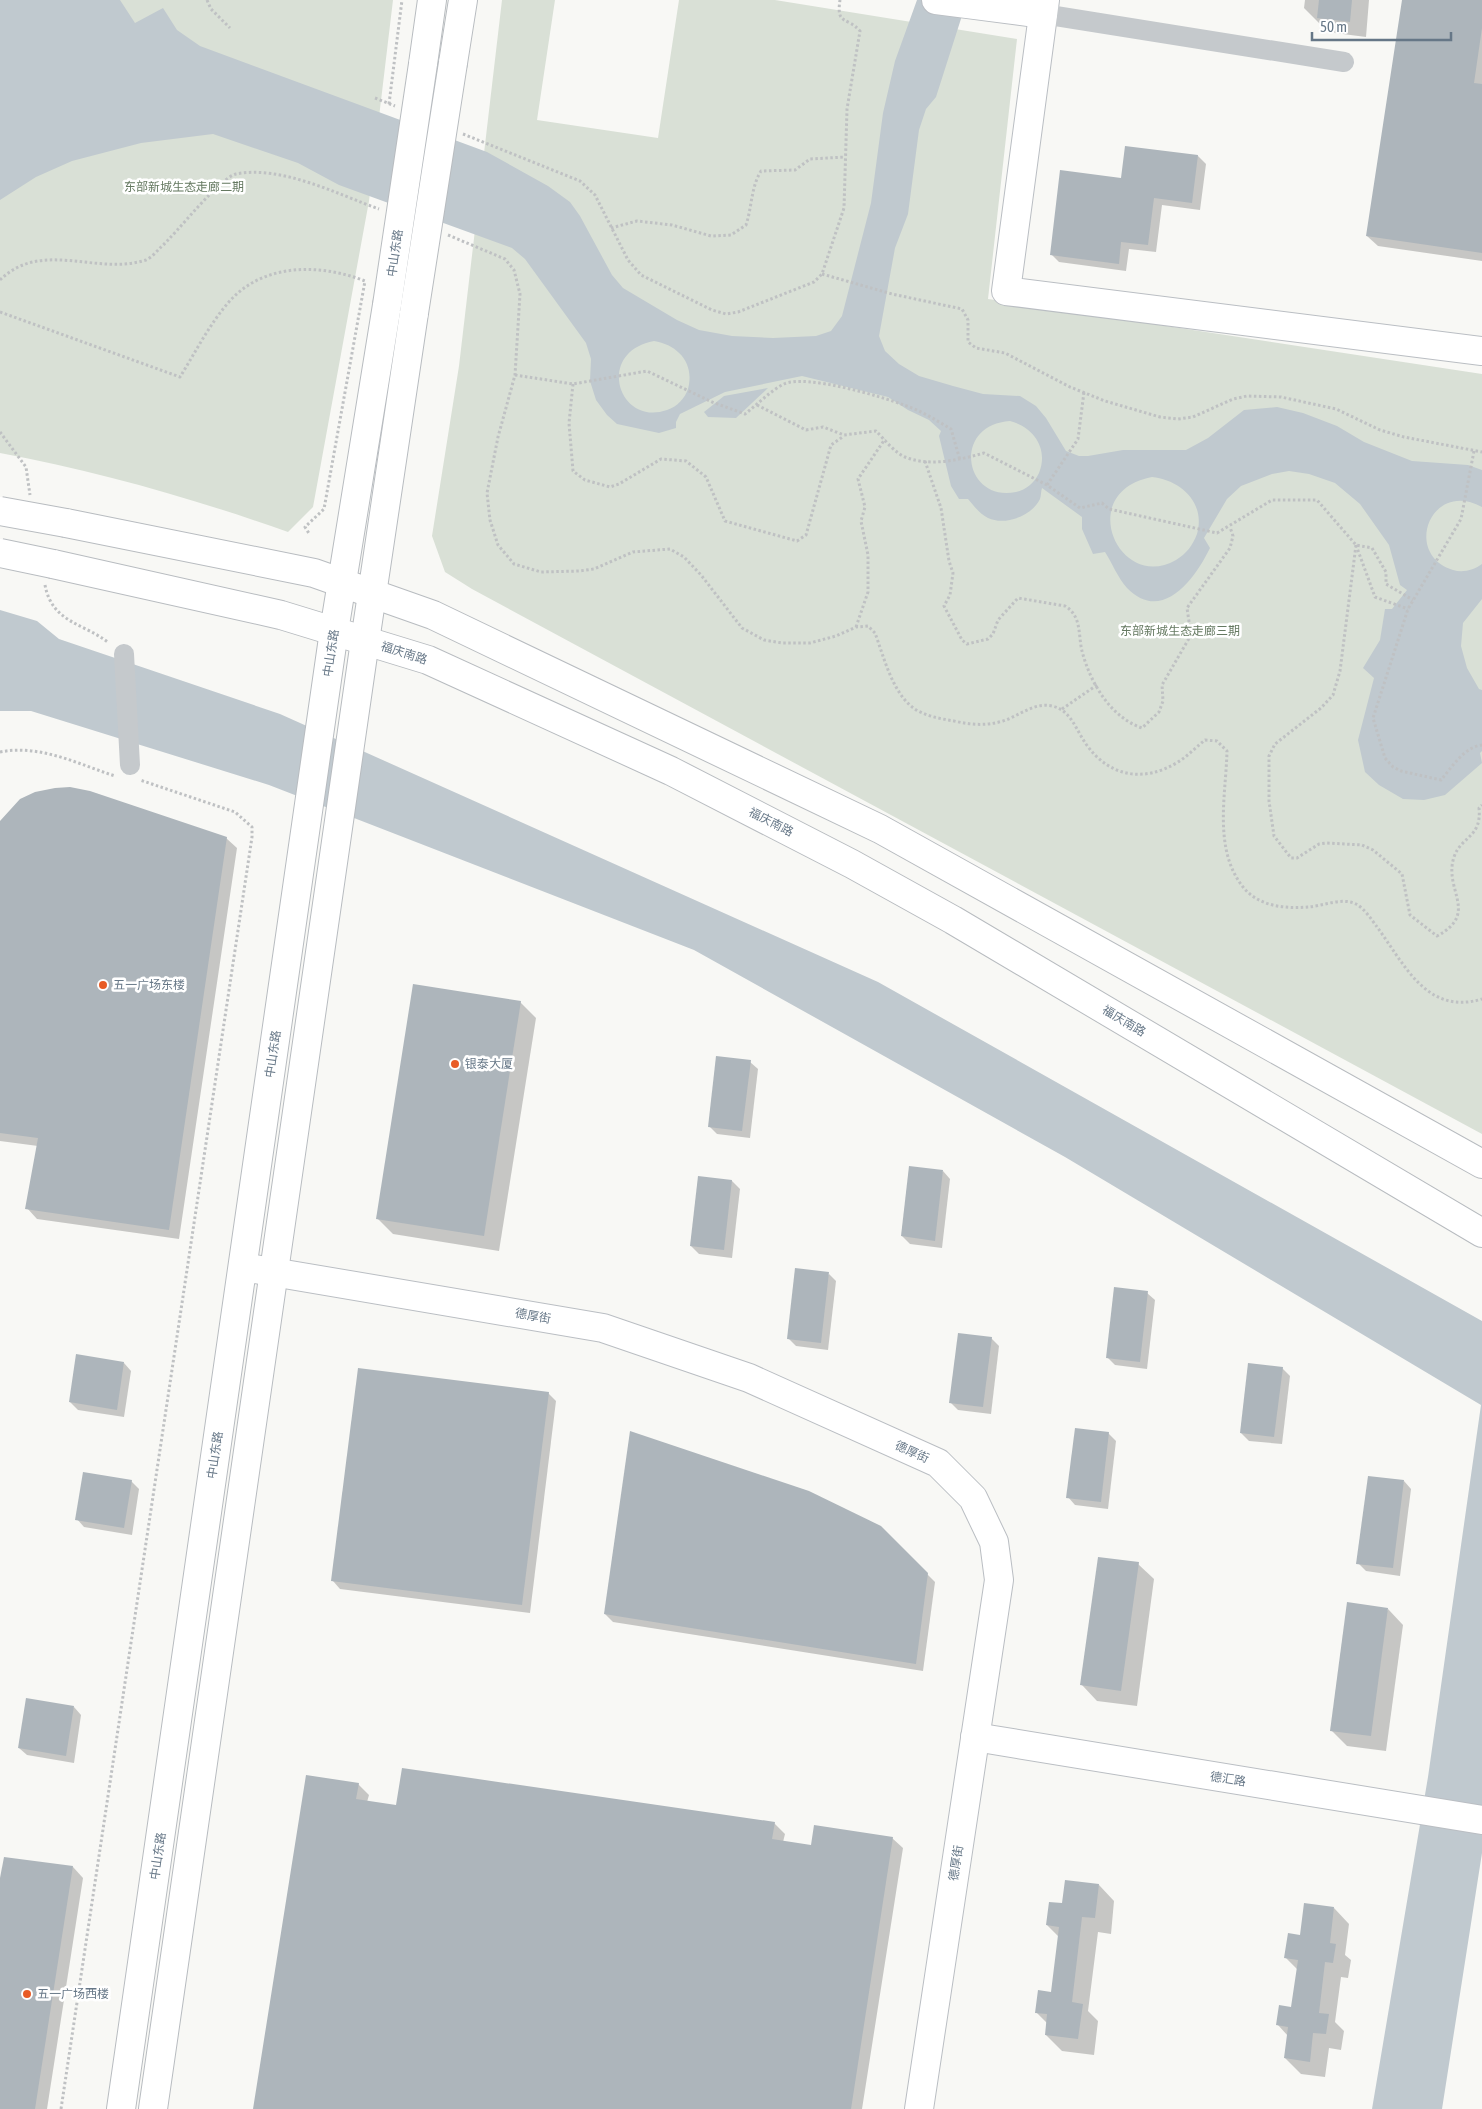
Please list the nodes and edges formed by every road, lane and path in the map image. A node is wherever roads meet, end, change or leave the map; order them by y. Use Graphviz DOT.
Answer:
graph roads {
  1 [pos="207,0"];
  2 [pos="402,0"];
  3 [pos="432,0"];
  4 [pos="463,0"];
  5 [pos="840,0"];
  6 [pos="936,0"];
  7 [pos="1044,7"];
  8 [pos="230,28"];
  9 [pos="1344,62"];
  10 [pos="375,98"];
  11 [pos="389,104"];
  12 [pos="398,108"];
  13 [pos="462,133"];
  14 [pos="845,157"];
  15 [pos="384,210"];
  16 [pos="611,228"];
  17 [pos="439,232"];
  18 [pos="822,274"];
  19 [pos="0,280"];
  20 [pos="0,312"];
  21 [pos="1482,351"];
  22 [pos="515,376"];
  23 [pos="573,384"];
  24 [pos="1084,392"];
  25 [pos="757,405"];
  26 [pos="844,435"];
  27 [pos="884,439"];
  28 [pos="1474,451"];
  29 [pos="1482,452"];
  30 [pos="925,460"];
  31 [pos="960,460"];
  32 [pos="1047,485"];
  33 [pos="0,511"];
  34 [pos="1230,527"];
  35 [pos="310,535"];
  36 [pos="1356,545"];
  37 [pos="0,553"];
  38 [pos="342,583"];
  39 [pos="372,594"];
  40 [pos="1413,600"];
  41 [pos="1408,609"];
  42 [pos="856,627"];
  43 [pos="334,631"];
  44 [pos="365,641"];
  45 [pos="124,654"];
  46 [pos="1097,685"];
  47 [pos="1062,709"];
  48 [pos="1482,745"];
  49 [pos="0,752"];
  50 [pos="129,770"];
  51 [pos="1482,805"];
  52 [pos="1482,999"];
  53 [pos="1482,1164"];
  54 [pos="1482,1233"];
  55 [pos="243,1267"];
  56 [pos="274,1272"];
  57 [pos="975,1737"];
  58 [pos="1482,1820"];
  59 [pos="61,2109"];
  60 [pos="121,2109"];
  61 [pos="153,2109"];
  62 [pos="919,2109"];
  1 -- 8 [label="path"];
  2 -- 11 [label="path"];
  3 -- 38 [label="main road, 中山东路, bridge"];
  4 -- 39 [label="main road, bridge"];
  5 -- 14 [label="path"];
  6 -- 7 [label="main road"];
  7 -- 9 [label="street"];
  7 -- 21 [label="main road"];
  10 -- 11 [label="path"];
  11 -- 12 [label="path"];
  13 -- 16 [label="path"];
  14 -- 16 [label="path"];
  14 -- 18 [label="path"];
  15 -- 19 [label="path"];
  16 -- 18 [label="path"];
  17 -- 22 [label="path"];
  18 -- 24 [label="path"];
  20 -- 35 [label="path"];
  22 -- 23 [label="path"];
  22 -- 42 [label="path"];
  23 -- 25 [label="path"];
  23 -- 26 [label="path"];
  24 -- 28 [label="path"];
  24 -- 32 [label="path"];
  25 -- 26 [label="path"];
  25 -- 31 [label="path"];
  26 -- 27 [label="path"];
  27 -- 30 [label="path"];
  27 -- 42 [label="path"];
  28 -- 29 [label="path"];
  28 -- 40 [label="path"];
  30 -- 31 [label="path"];
  30 -- 46 [label="path"];
  31 -- 32 [label="path"];
  32 -- 34 [label="path"];
  33 -- 38 [label="main road, bridge"];
  34 -- 36 [label="path"];
  34 -- 46 [label="path"];
  36 -- 40 [label="path"];
  36 -- 41 [label="path"];
  36 -- 51 [label="path"];
  37 -- 43 [label="main road, 福庆南路, bridge"];
  38 -- 39 [label="main road"];
  38 -- 43 [label="main road, 中山东路"];
  39 -- 44 [label="main road"];
  39 -- 53 [label="main road"];
  40 -- 41 [label="path"];
  41 -- 48 [label="path"];
  42 -- 47 [label="path"];
  43 -- 44 [label="main road, 福庆南路"];
  43 -- 55 [label="main road, 中山东路"];
  44 -- 54 [label="main road, 福庆南路"];
  44 -- 56 [label="main road"];
  45 -- 50 [label="street"];
  46 -- 47 [label="path"];
  47 -- 52 [label="path"];
  49 -- 50 [label="path"];
  50 -- 59 [label="path"];
  55 -- 56 [label="main road, 德厚街"];
  55 -- 60 [label="main road, 中山东路"];
  56 -- 57 [label="main road, 德厚街"];
  56 -- 61 [label="main road"];
  57 -- 58 [label="main road, 德汇路"];
  57 -- 62 [label="main road, 德厚街"];
}
